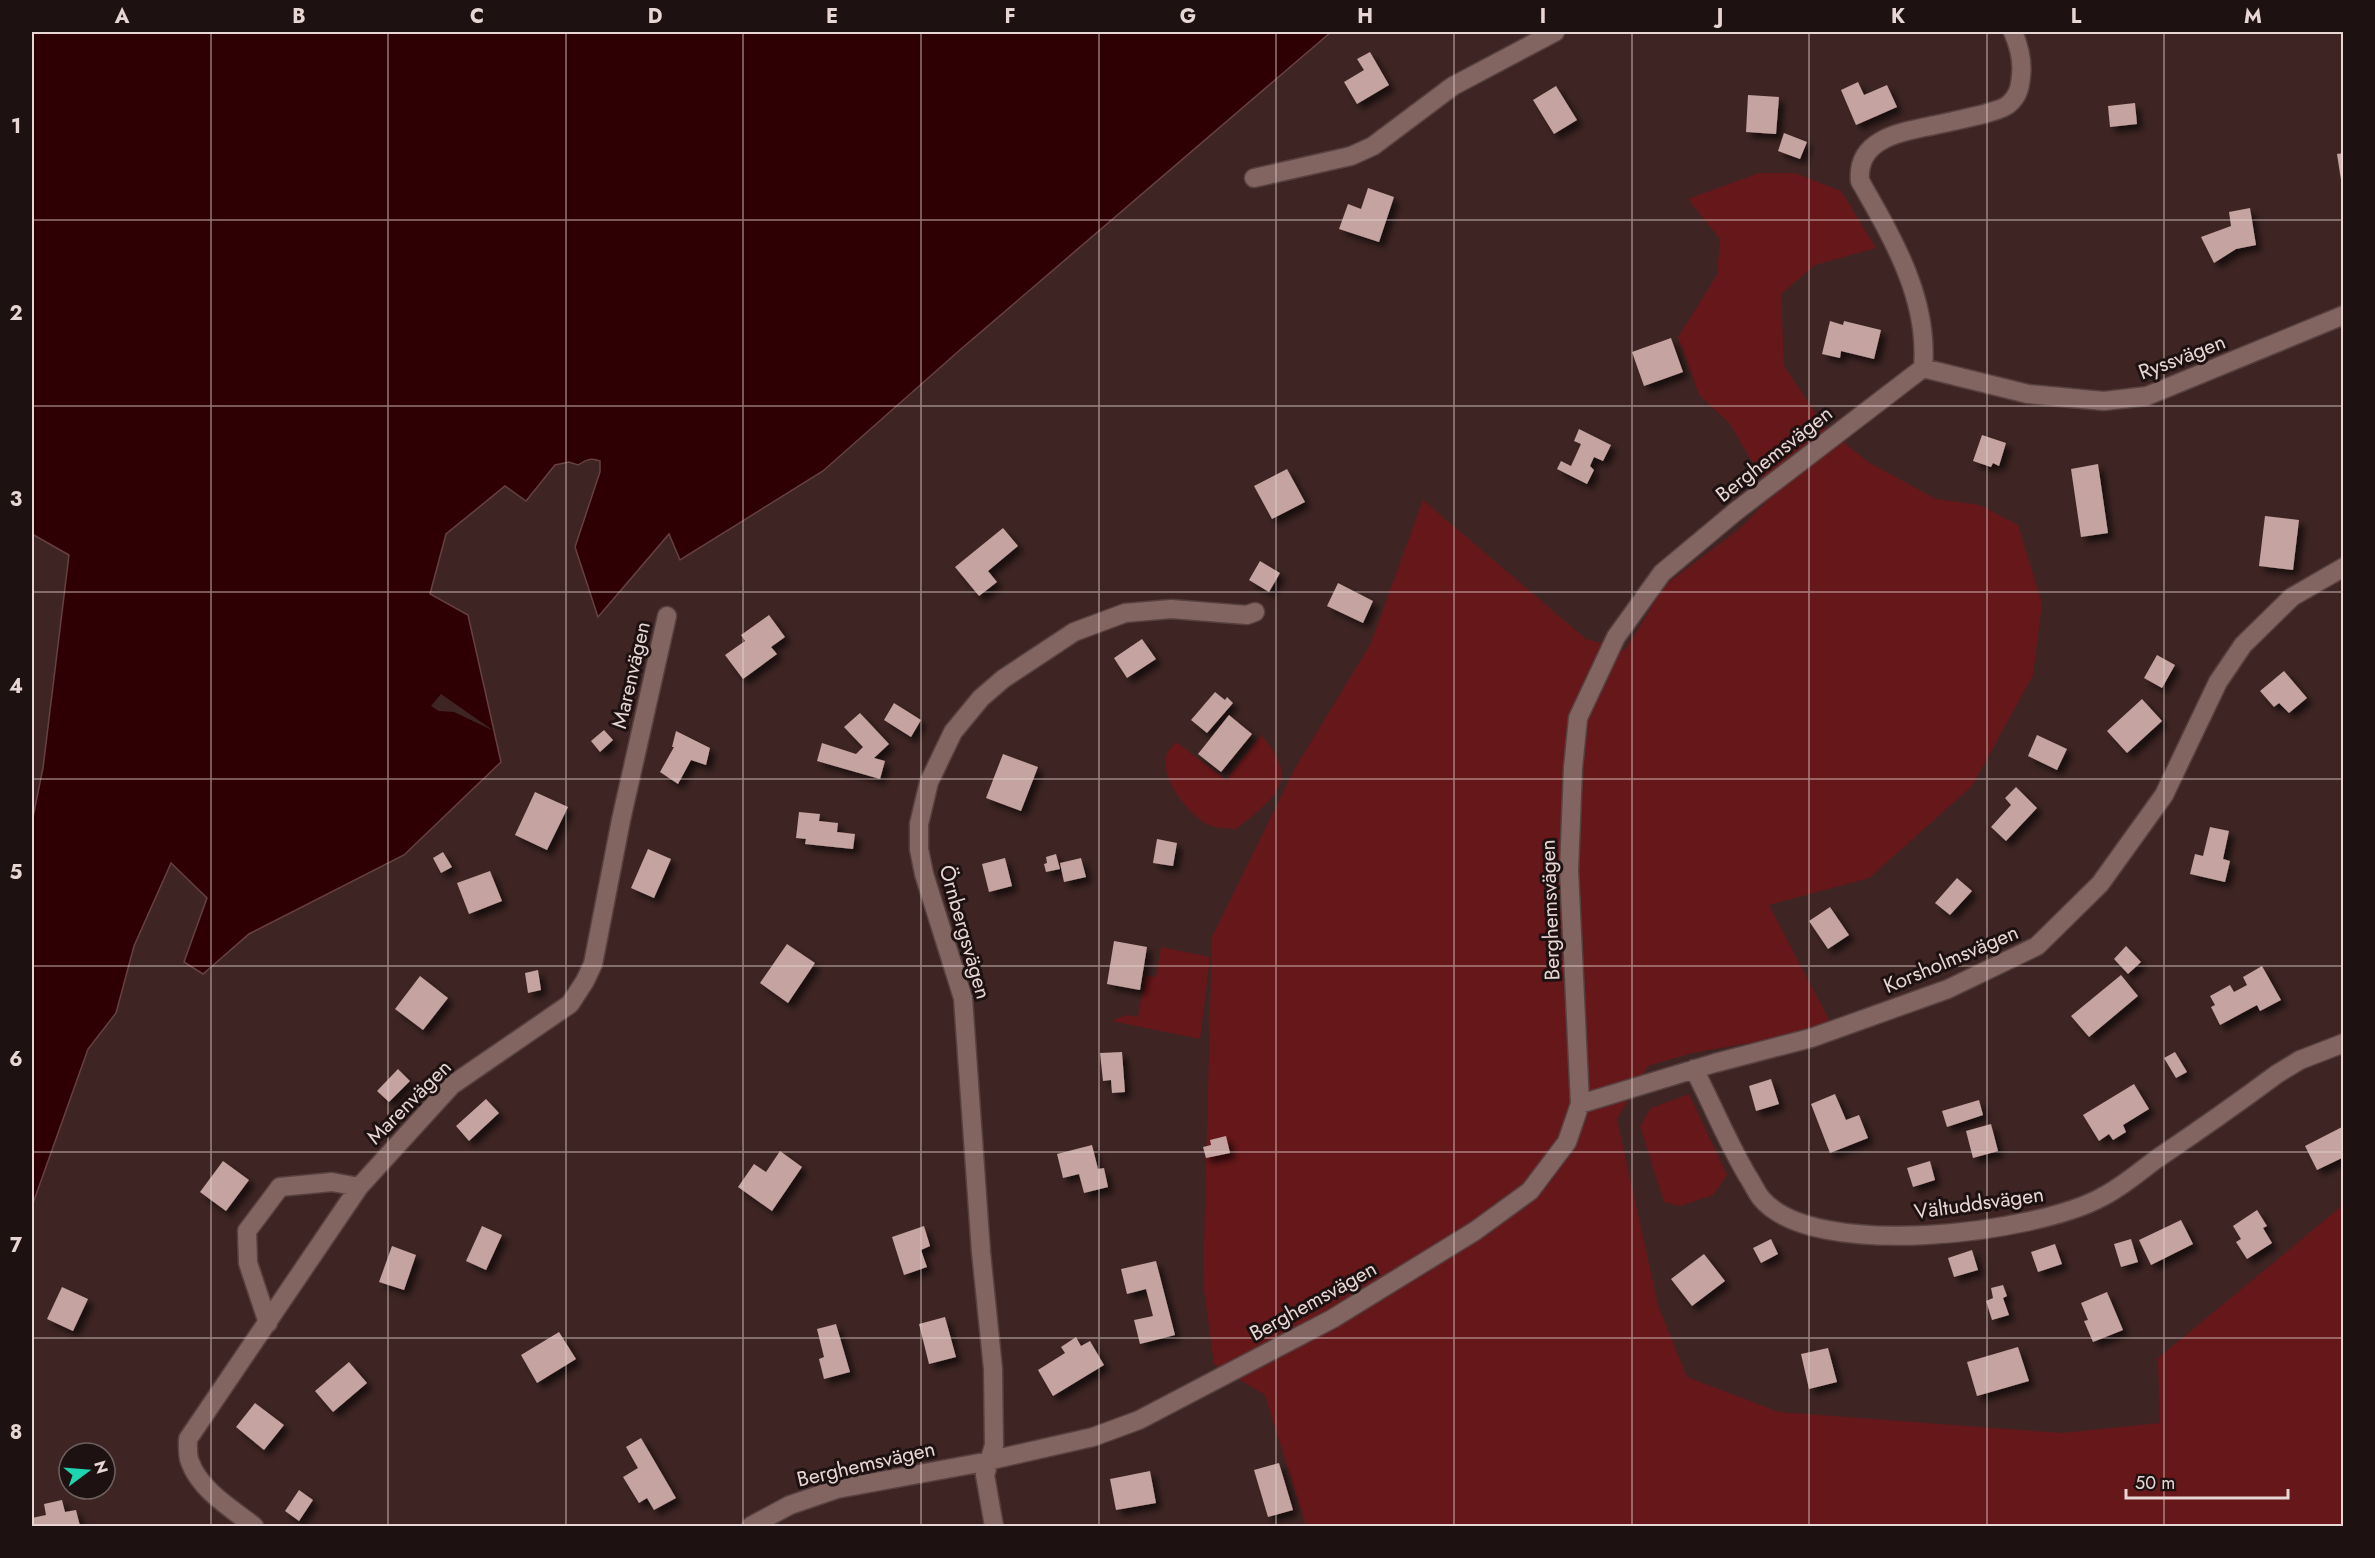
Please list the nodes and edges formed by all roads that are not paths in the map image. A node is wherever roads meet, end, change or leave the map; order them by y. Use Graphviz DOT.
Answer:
graph roads {
  1 [pos="1555,32"];
  2 [pos="2013,32"];
  3 [pos="1254,178"];
  4 [pos="2343,315"];
  5 [pos="1923,368"];
  6 [pos="2343,567"];
  7 [pos="1255,612"];
  8 [pos="667,616"];
  9 [pos="2343,1042"];
  10 [pos="1694,1069"];
  11 [pos="1580,1104"];
  12 [pos="359,1187"];
  13 [pos="268,1323"];
  14 [pos="988,1460"];
  15 [pos="254,1527"];
  16 [pos="752,1527"];
  17 [pos="994,1527"];
  1 -- 3 [label="street"];
  2 -- 5 [label="street"];
  4 -- 5 [label="street, Ryssvägen"];
  5 -- 11 [label="street, Berghemsvägen"];
  6 -- 10 [label="street, Korsholmsvägen"];
  7 -- 14 [label="street, Örnbergsvägen"];
  8 -- 12 [label="street, Marenvägen"];
  9 -- 10 [label="street, Vältuddsvägen"];
  10 -- 11 [label="street, Korsholmsvägen"];
  11 -- 14 [label="street, Berghemsvägen"];
  12 -- 13 [label="street, Marenvägen"];
  12 -- 13 [label="street"];
  13 -- 15 [label="street, Marenvägen"];
  14 -- 16 [label="street, Berghemsvägen"];
  14 -- 17 [label="street, Örnbergsvägen"];
}
